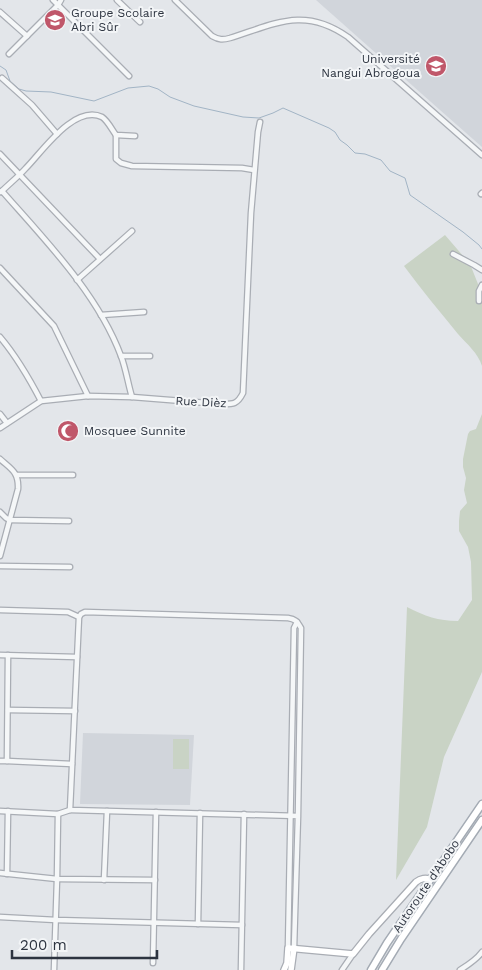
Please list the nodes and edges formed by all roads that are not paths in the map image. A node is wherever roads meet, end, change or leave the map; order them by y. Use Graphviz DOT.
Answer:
graph roads {
  1 [pos="53,0"];
  2 [pos="61,0"];
  3 [pos="117,0"];
  4 [pos="175,0"];
  5 [pos="58,5"];
  6 [pos="0,12"];
  7 [pos="140,22"];
  8 [pos="27,36"];
  9 [pos="9,54"];
  10 [pos="129,76"];
  11 [pos="2,78"];
  12 [pos="260,122"];
  13 [pos="57,134"];
  14 [pos="116,135"];
  15 [pos="135,136"];
  16 [pos="0,154"];
  17 [pos="482,155"];
  18 [pos="254,170"];
  19 [pos="20,175"];
  20 [pos="1,192"];
  21 [pos="132,231"];
  22 [pos="453,254"];
  23 [pos="100,259"];
  24 [pos="0,268"];
  25 [pos="482,270"];
  26 [pos="77,280"];
  27 [pos="482,285"];
  28 [pos="479,301"];
  29 [pos="144,312"];
  30 [pos="101,315"];
  31 [pos="0,337"];
  32 [pos="121,356"];
  33 [pos="150,356"];
  34 [pos="88,396"];
  35 [pos="132,397"];
  36 [pos="42,401"];
  37 [pos="0,414"];
  38 [pos="7,423"];
  39 [pos="0,428"];
  40 [pos="0,459"];
  41 [pos="17,475"];
  42 [pos="73,475"];
  43 [pos="0,512"];
  44 [pos="8,519"];
  45 [pos="0,520"];
  46 [pos="69,521"];
  47 [pos="0,556"];
  48 [pos="0,566"];
  49 [pos="70,567"];
  50 [pos="0,610"];
  51 [pos="79,617"];
  52 [pos="297,622"];
  53 [pos="0,654"];
  54 [pos="8,655"];
  55 [pos="77,657"];
  56 [pos="8,710"];
  57 [pos="75,711"];
  58 [pos="0,761"];
  59 [pos="7,761"];
  60 [pos="72,764"];
  61 [pos="482,804"];
  62 [pos="0,810"];
  63 [pos="70,810"];
  64 [pos="8,811"];
  65 [pos="107,811"];
  66 [pos="156,812"];
  67 [pos="200,813"];
  68 [pos="58,814"];
  69 [pos="244,814"];
  70 [pos="290,815"];
  71 [pos="298,816"];
  72 [pos="482,820"];
  73 [pos="0,873"];
  74 [pos="7,874"];
  75 [pos="58,878"];
  76 [pos="431,879"];
  77 [pos="104,880"];
  78 [pos="155,880"];
  79 [pos="0,917"];
  80 [pos="56,920"];
  81 [pos="154,923"];
  82 [pos="198,924"];
  83 [pos="242,925"];
  84 [pos="291,948"];
  85 [pos="482,952"];
  86 [pos="353,954"];
  87 [pos="153,963"];
  88 [pos="54,970"];
  89 [pos="241,970"];
  90 [pos="284,970"];
  91 [pos="291,970"];
  92 [pos="342,970"];
  93 [pos="371,970"];
  94 [pos="382,970"];
  95 [pos="460,970"];
  1 -- 5 [label="street"];
  2 -- 5 [label="street"];
  3 -- 7 [label="street"];
  4 -- 17 [label="street"];
  5 -- 8 [label="street"];
  5 -- 10 [label="street"];
  6 -- 8 [label="street"];
  8 -- 9 [label="street"];
  11 -- 13 [label="street"];
  12 -- 18 [label="street"];
  13 -- 14 [label="street"];
  13 -- 19 [label="street"];
  14 -- 15 [label="street"];
  14 -- 18 [label="street"];
  16 -- 19 [label="street"];
  18 -- 35 [label="street, Rue Dièz"];
  19 -- 20 [label="street"];
  19 -- 23 [label="street"];
  20 -- 26 [label="street"];
  21 -- 23 [label="street"];
  22 -- 25 [label="street"];
  23 -- 26 [label="street"];
  24 -- 34 [label="street"];
  26 -- 30 [label="street"];
  27 -- 28 [label="street"];
  29 -- 30 [label="street"];
  30 -- 32 [label="street"];
  31 -- 36 [label="street"];
  32 -- 33 [label="street"];
  32 -- 35 [label="street"];
  34 -- 35 [label="street, Rue Dièz"];
  34 -- 36 [label="street, Rue Dièz"];
  36 -- 38 [label="street, Rue Dièz"];
  37 -- 38 [label="street"];
  38 -- 39 [label="street, Rue Dièz"];
  40 -- 41 [label="street"];
  41 -- 42 [label="street"];
  41 -- 44 [label="street"];
  43 -- 44 [label="street"];
  44 -- 45 [label="street"];
  44 -- 46 [label="street"];
  44 -- 47 [label="street"];
  48 -- 49 [label="street"];
  50 -- 51 [label="street"];
  51 -- 52 [label="street"];
  51 -- 55 [label="street"];
  52 -- 70 [label="street"];
  52 -- 71 [label="street"];
  53 -- 54 [label="street"];
  54 -- 55 [label="street"];
  54 -- 56 [label="street"];
  55 -- 57 [label="street"];
  56 -- 57 [label="street"];
  56 -- 59 [label="street"];
  57 -- 60 [label="street"];
  58 -- 59 [label="street"];
  59 -- 60 [label="street"];
  60 -- 63 [label="street"];
  61 -- 76 [label="main road, Autoroute d'Abobo"];
  62 -- 64 [label="street"];
  63 -- 65 [label="street"];
  63 -- 68 [label="street"];
  64 -- 68 [label="street"];
  64 -- 74 [label="street"];
  65 -- 66 [label="street"];
  65 -- 77 [label="street"];
  66 -- 67 [label="street"];
  66 -- 78 [label="street"];
  67 -- 69 [label="street"];
  67 -- 82 [label="street"];
  68 -- 75 [label="street"];
  69 -- 70 [label="street"];
  69 -- 83 [label="street"];
  70 -- 71 [label="street"];
  70 -- 84 [label="street"];
  71 -- 84 [label="street"];
  72 -- 94 [label="main road"];
  73 -- 74 [label="street"];
  74 -- 75 [label="street"];
  75 -- 77 [label="street"];
  75 -- 80 [label="street"];
  76 -- 86 [label="main road"];
  76 -- 93 [label="main road, Autoroute d'Abobo"];
  77 -- 78 [label="street"];
  78 -- 81 [label="street"];
  79 -- 80 [label="street"];
  80 -- 81 [label="street"];
  80 -- 88 [label="street"];
  81 -- 82 [label="street"];
  81 -- 87 [label="street"];
  82 -- 83 [label="street"];
  83 -- 89 [label="street"];
  84 -- 86 [label="main road"];
  84 -- 90 [label="main road"];
  84 -- 91 [label="main road"];
  85 -- 95 [label="street"];
  86 -- 92 [label="street"];
}
